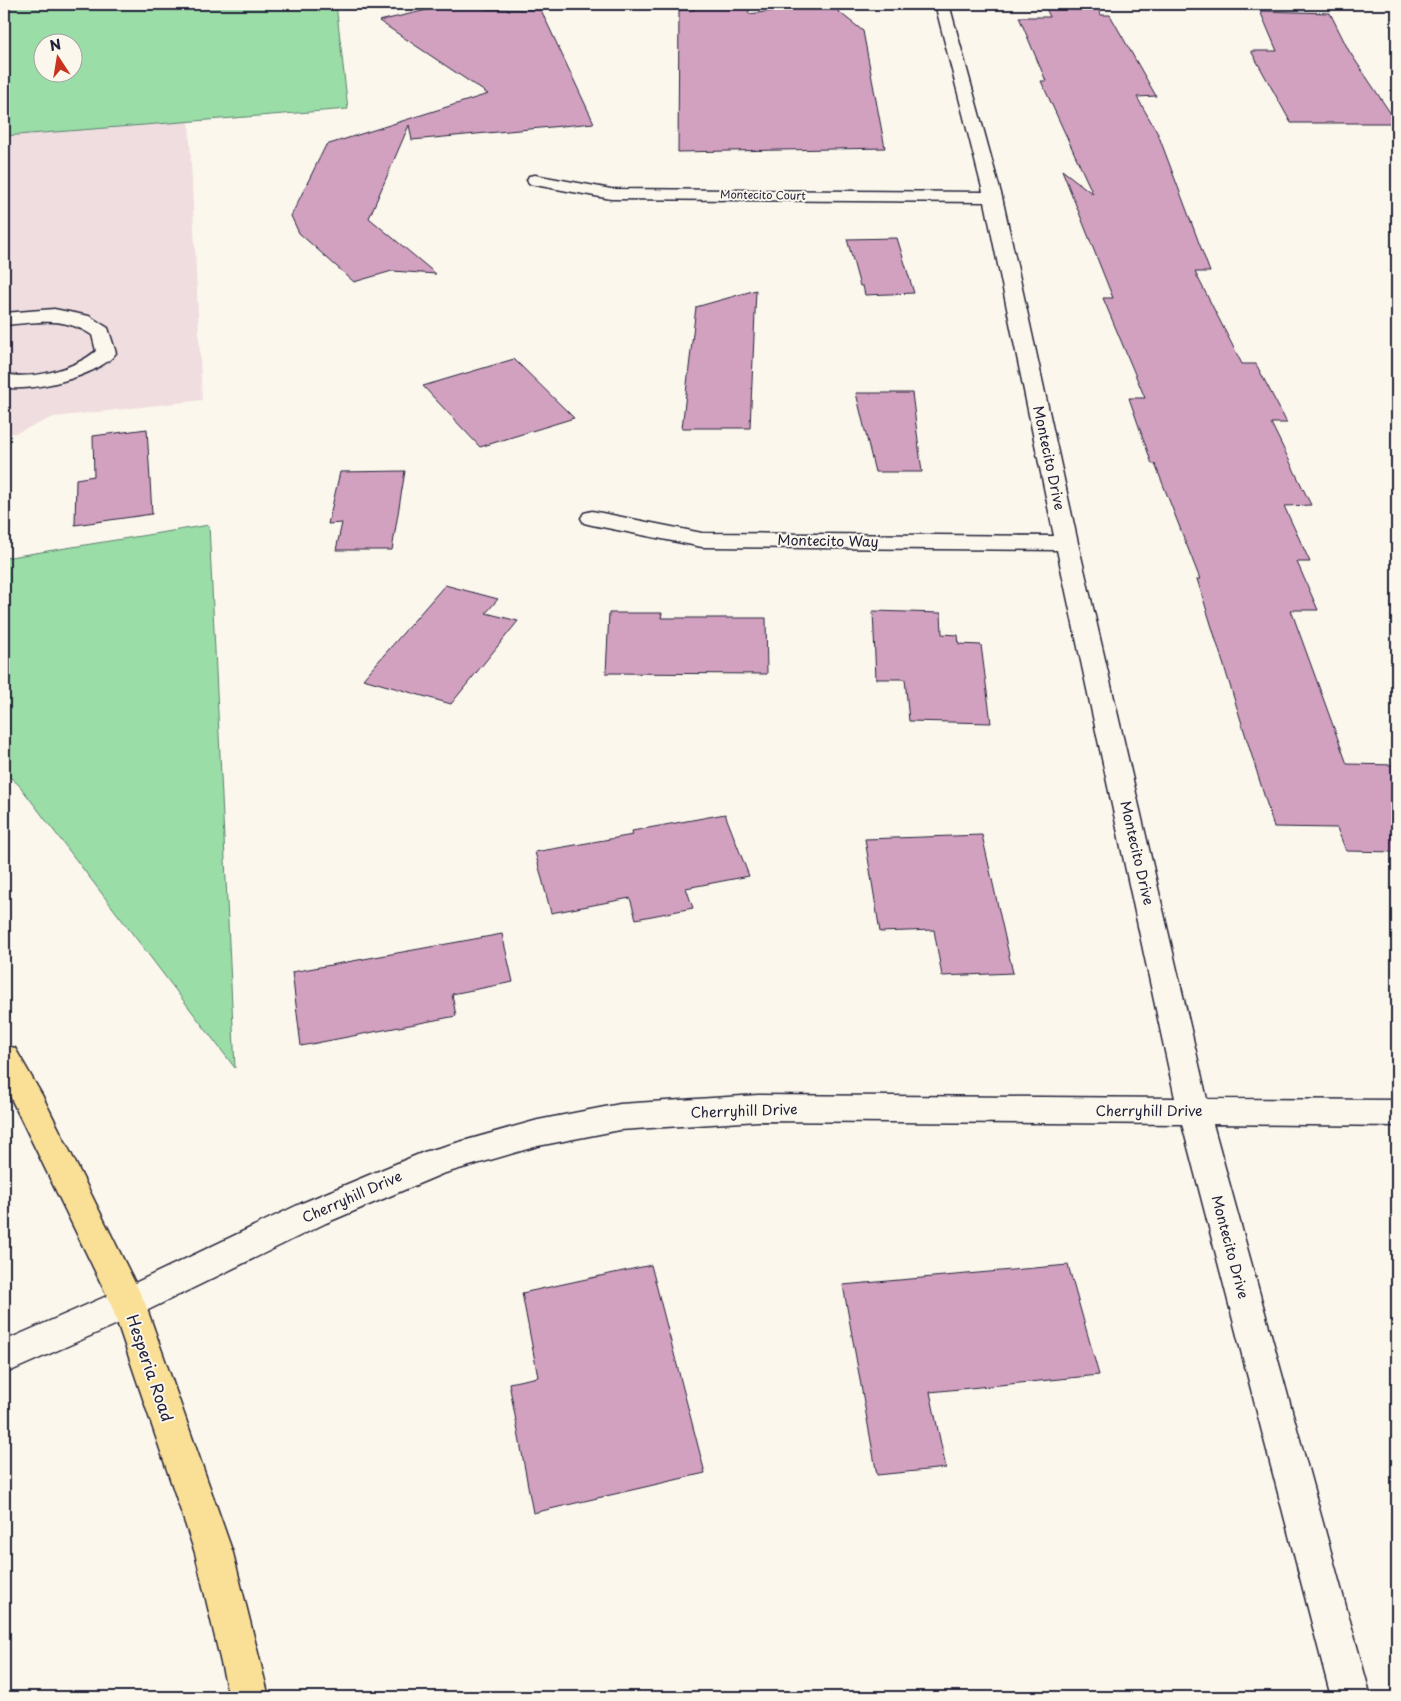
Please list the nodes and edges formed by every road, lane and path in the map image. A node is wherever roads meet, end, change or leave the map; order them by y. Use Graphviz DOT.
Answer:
graph roads {
  1 [pos="942,4"];
  2 [pos="535,180"];
  3 [pos="993,197"];
  4 [pos="4,319"];
  5 [pos="4,380"];
  6 [pos="592,518"];
  7 [pos="1067,543"];
  8 [pos="4,1057"];
  9 [pos="1194,1111"];
  10 [pos="1397,1113"];
  11 [pos="128,1303"];
  12 [pos="4,1358"];
  13 [pos="249,1697"];
  14 [pos="1351,1697"];
  1 -- 3 [label="street, Montecito Drive"];
  2 -- 3 [label="street, Montecito Court"];
  3 -- 7 [label="street, Montecito Drive"];
  4 -- 5 [label="street"];
  6 -- 7 [label="street, Montecito Way"];
  7 -- 9 [label="street, Montecito Drive"];
  8 -- 11 [label="main road, Hesperia Road"];
  9 -- 10 [label="street, Cherryhill Drive"];
  9 -- 11 [label="street, Cherryhill Drive"];
  9 -- 14 [label="street, Montecito Drive"];
  11 -- 12 [label="street, Cherryhill Drive"];
  11 -- 13 [label="main road, Hesperia Road"];
}
